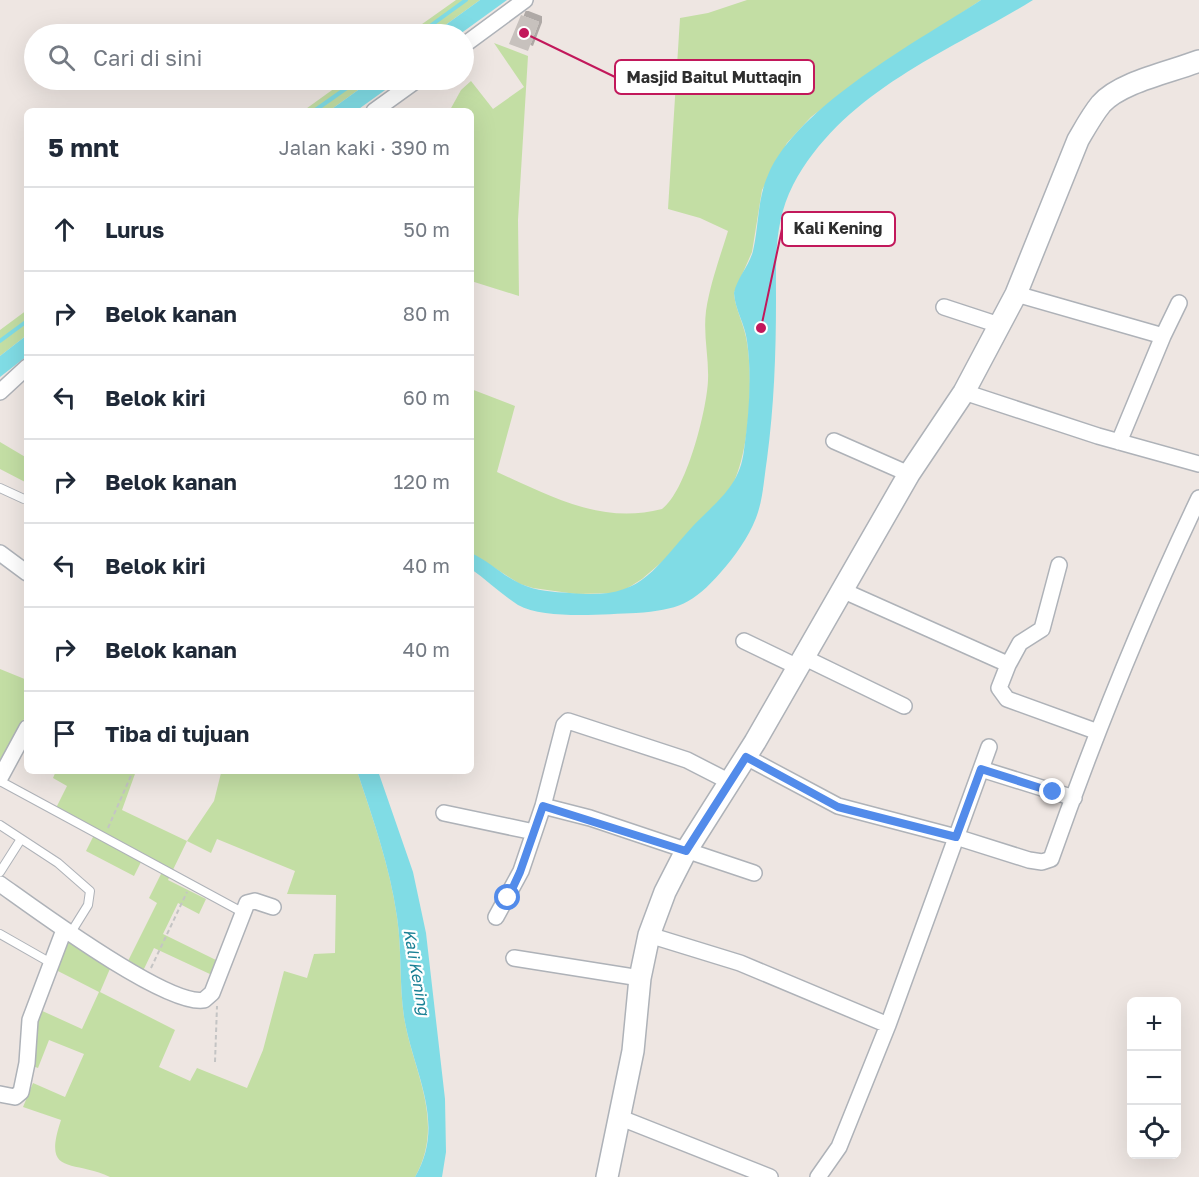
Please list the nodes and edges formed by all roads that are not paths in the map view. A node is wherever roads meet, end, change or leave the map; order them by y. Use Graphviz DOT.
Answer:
graph roads {
  1 [pos="525,0"];
  2 [pos="474,38"];
  3 [pos="1199,61"];
  4 [pos="403,90"];
  5 [pos="378,108"];
  6 [pos="1016,294"];
  7 [pos="1179,303"];
  8 [pos="944,307"];
  9 [pos="999,325"];
  10 [pos="1163,336"];
  11 [pos="24,370"];
  12 [pos="0,392"];
  13 [pos="964,392"];
  14 [pos="834,441"];
  15 [pos="1119,442"];
  16 [pos="1199,464"];
  17 [pos="909,474"];
  18 [pos="0,488"];
  19 [pos="1199,498"];
  20 [pos="24,499"];
  21 [pos="0,552"];
  22 [pos="1059,565"];
  23 [pos="24,571"];
  24 [pos="844,591"];
  25 [pos="744,640"];
  26 [pos="800,662"];
  27 [pos="1008,665"];
  28 [pos="904,706"];
  29 [pos="1098,732"];
  30 [pos="24,734"];
  31 [pos="989,747"];
  32 [pos="746,757"];
  33 [pos="981,769"];
  34 [pos="0,780"];
  35 [pos="729,782"];
  36 [pos="1074,798"];
  37 [pos="543,806"];
  38 [pos="444,813"];
  39 [pos="0,825"];
  40 [pos="534,832"];
  41 [pos="956,837"];
  42 [pos="21,839"];
  43 [pos="686,851"];
  44 [pos="0,872"];
  45 [pos="754,873"];
  46 [pos="0,884"];
  47 [pos="273,907"];
  48 [pos="242,912"];
  49 [pos="496,917"];
  50 [pos="67,932"];
  51 [pos="0,934"];
  52 [pos="649,935"];
  53 [pos="514,958"];
  54 [pos="51,963"];
  55 [pos="640,978"];
  56 [pos="888,1025"];
  57 [pos="0,1094"];
  58 [pos="621,1118"];
  59 [pos="607,1177"];
  60 [pos="770,1177"];
  61 [pos="818,1177"];
  1 -- 2 [label="street"];
  3 -- 6 [label="main road"];
  4 -- 5 [label="street"];
  6 -- 9 [label="main road"];
  6 -- 10 [label="street"];
  7 -- 10 [label="street"];
  8 -- 9 [label="street"];
  9 -- 13 [label="main road"];
  10 -- 15 [label="street"];
  11 -- 12 [label="street"];
  13 -- 15 [label="street"];
  13 -- 17 [label="main road"];
  14 -- 17 [label="street"];
  15 -- 16 [label="street"];
  17 -- 24 [label="main road"];
  18 -- 20 [label="lane"];
  19 -- 29 [label="street"];
  21 -- 23 [label="street"];
  22 -- 27 [label="street"];
  24 -- 26 [label="main road"];
  24 -- 27 [label="street"];
  25 -- 26 [label="street"];
  26 -- 28 [label="street"];
  26 -- 32 [label="main road"];
  27 -- 29 [label="street"];
  29 -- 36 [label="street"];
  30 -- 34 [label="street"];
  31 -- 33 [label="street"];
  32 -- 35 [label="main road"];
  32 -- 41 [label="street"];
  33 -- 36 [label="street"];
  33 -- 41 [label="street"];
  34 -- 48 [label="lane"];
  35 -- 37 [label="street"];
  35 -- 43 [label="main road"];
  36 -- 41 [label="street"];
  37 -- 40 [label="street"];
  37 -- 43 [label="street"];
  38 -- 40 [label="street"];
  39 -- 42 [label="lane"];
  40 -- 49 [label="street"];
  41 -- 56 [label="street"];
  42 -- 44 [label="lane"];
  42 -- 50 [label="lane"];
  43 -- 45 [label="street"];
  43 -- 52 [label="main road"];
  46 -- 50 [label="street"];
  47 -- 48 [label="street"];
  48 -- 50 [label="street"];
  50 -- 54 [label="street"];
  51 -- 54 [label="lane"];
  52 -- 55 [label="main road"];
  52 -- 56 [label="street"];
  53 -- 55 [label="street"];
  54 -- 57 [label="street"];
  55 -- 58 [label="main road"];
  56 -- 61 [label="street"];
  58 -- 59 [label="main road"];
  58 -- 60 [label="street"];
}
